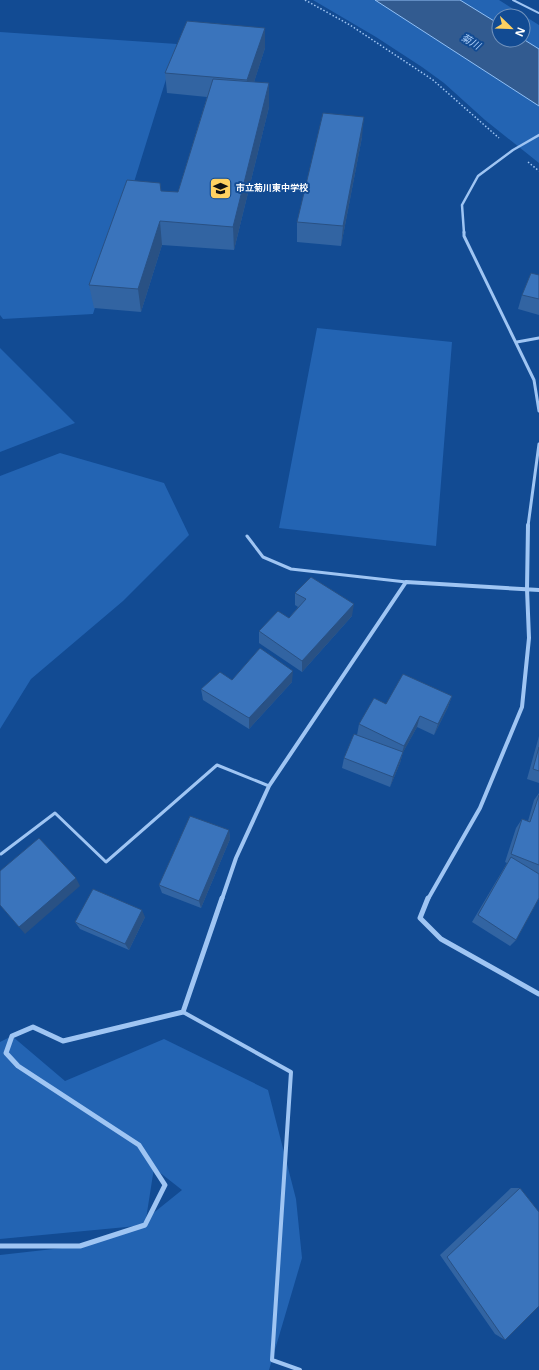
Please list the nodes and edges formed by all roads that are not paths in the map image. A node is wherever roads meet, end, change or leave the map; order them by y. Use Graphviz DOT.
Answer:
graph roads {
  1 [pos="514,0"];
  2 [pos="539,14"];
  3 [pos="539,135"];
  4 [pos="539,338"];
  5 [pos="517,342"];
  6 [pos="539,411"];
  7 [pos="539,444"];
  8 [pos="247,536"];
  9 [pos="406,582"];
  10 [pos="527,589"];
  11 [pos="539,590"];
  12 [pos="269,786"];
  13 [pos="1,854"];
  14 [pos="539,994"];
  15 [pos="184,1012"];
  16 [pos="0,1246"];
  17 [pos="300,1370"];
  1 -- 2 [label="lane"];
  3 -- 5 [label="street"];
  4 -- 5 [label="street"];
  5 -- 6 [label="street"];
  7 -- 10 [label="street"];
  8 -- 9 [label="lane"];
  9 -- 10 [label="street"];
  9 -- 12 [label="street"];
  10 -- 11 [label="street"];
  10 -- 14 [label="street"];
  12 -- 13 [label="lane"];
  12 -- 15 [label="street"];
  15 -- 16 [label="street"];
  15 -- 17 [label="lane"];
}
